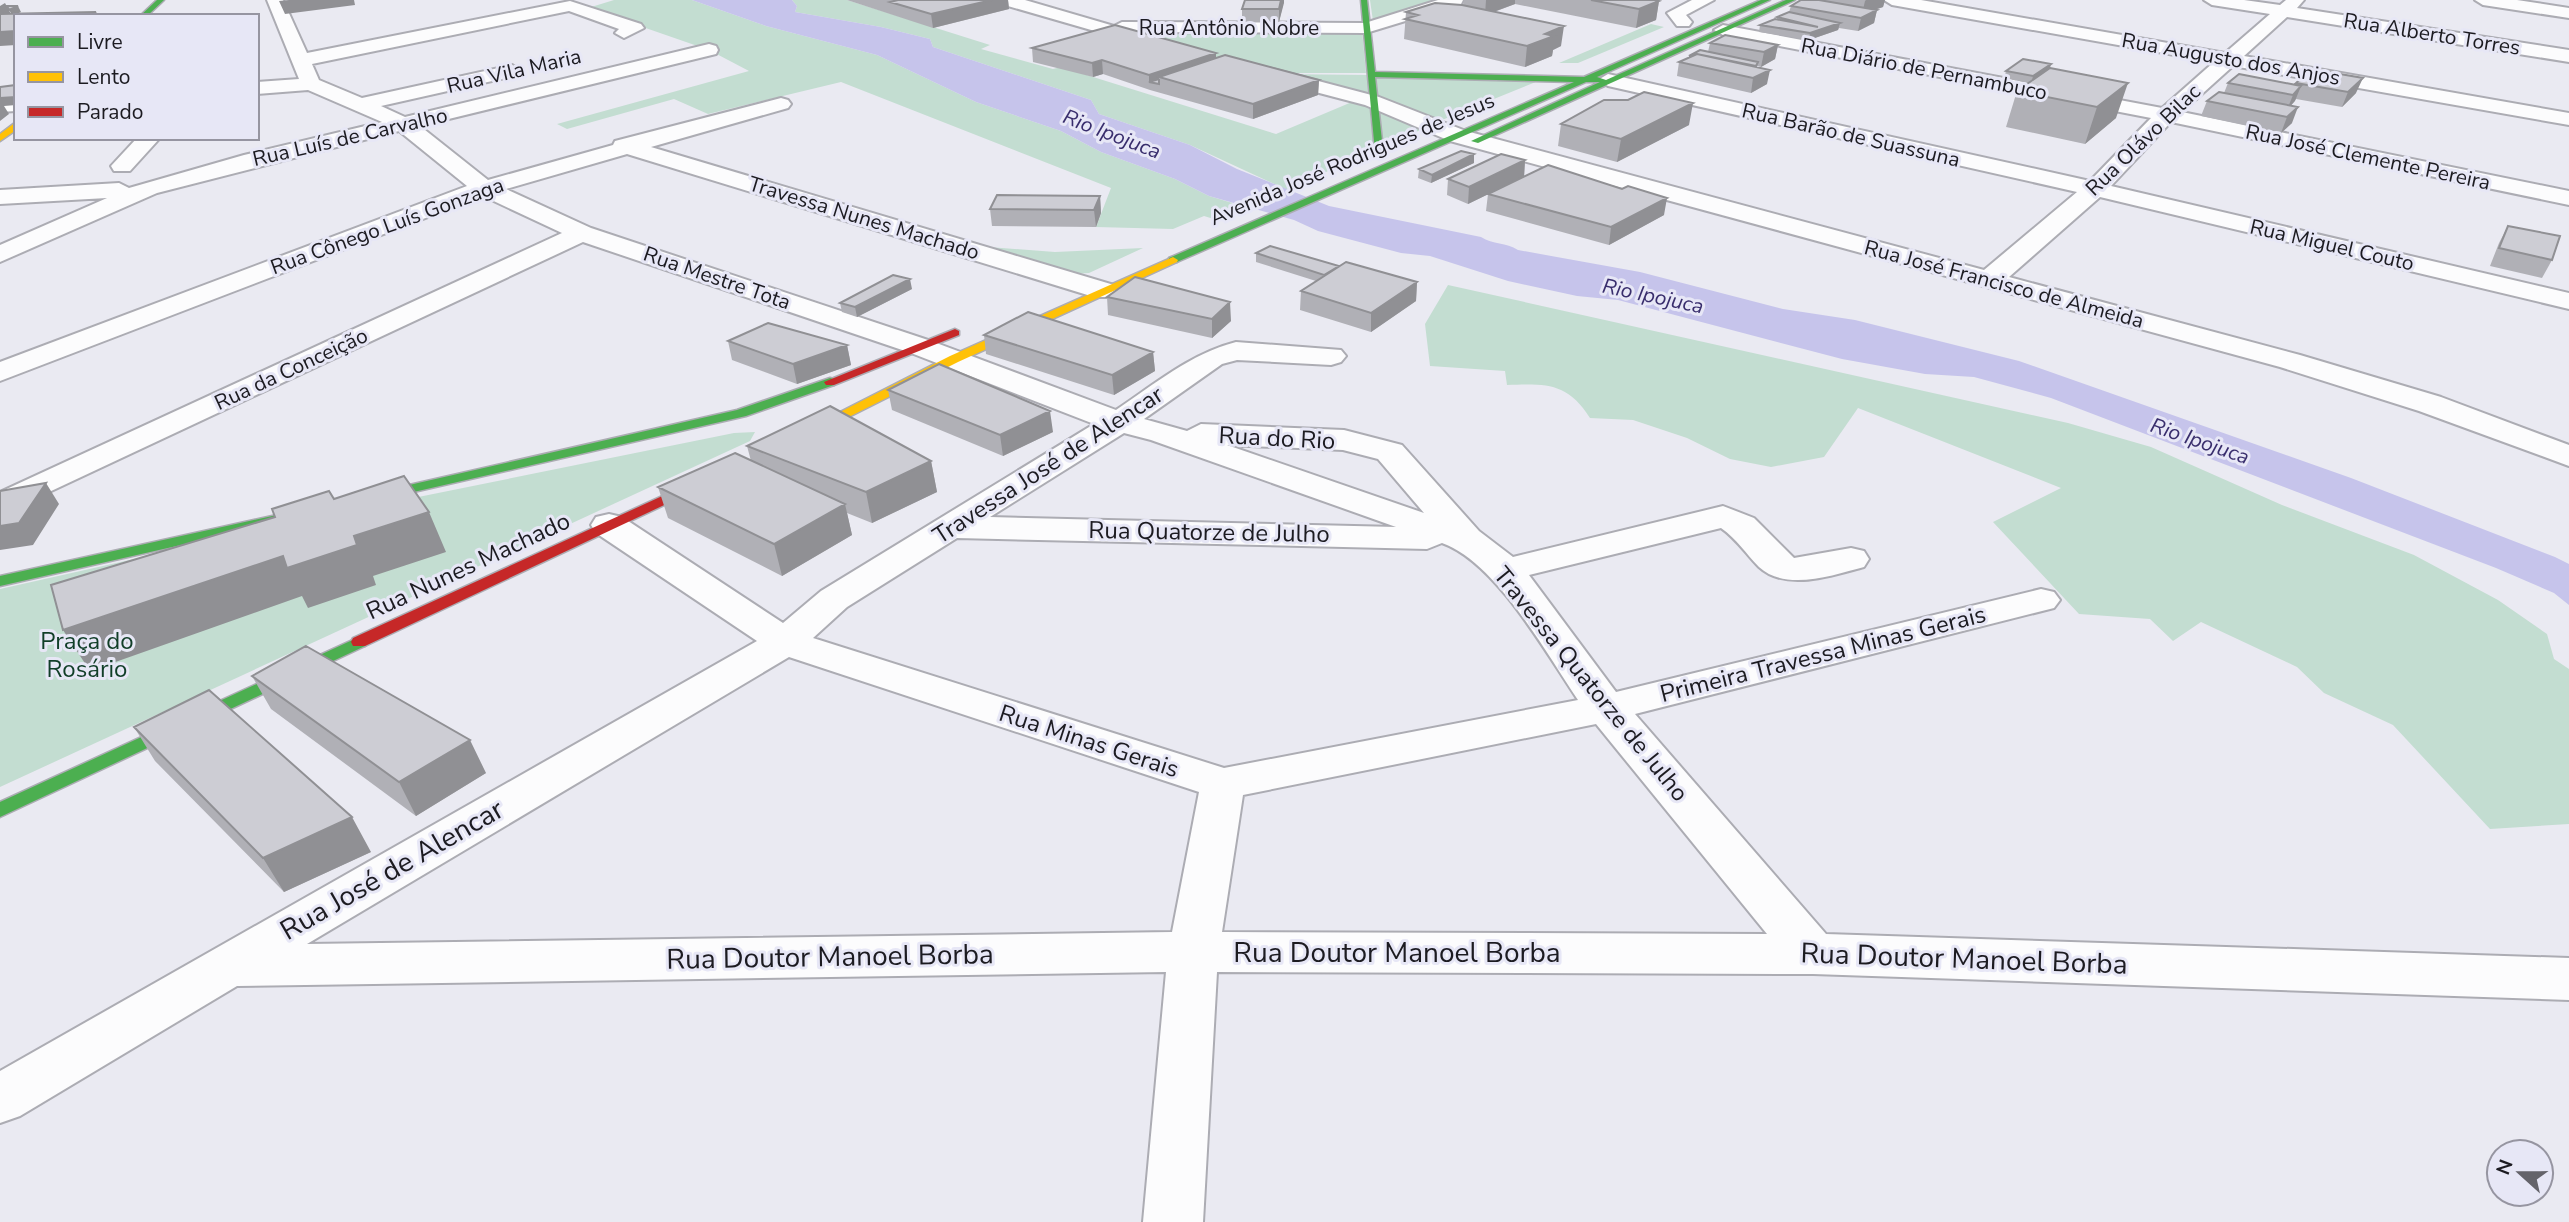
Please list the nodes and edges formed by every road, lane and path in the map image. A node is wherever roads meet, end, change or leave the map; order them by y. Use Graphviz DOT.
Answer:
graph roads {
  1 [pos="161,0"];
  2 [pos="275,0"];
  3 [pos="1007,0"];
  4 [pos="1364,0"];
  5 [pos="1455,0"];
  6 [pos="1706,0"];
  7 [pos="1735,0"];
  8 [pos="1768,0"];
  9 [pos="1792,0"];
  10 [pos="1892,0"];
  11 [pos="2212,0"];
  12 [pos="2483,0"];
  13 [pos="477,3"];
  14 [pos="2290,5"];
  15 [pos="2569,13"];
  16 [pos="146,14"];
  17 [pos="508,17"];
  18 [pos="1683,22"];
  19 [pos="575,26"];
  20 [pos="1093,27"];
  21 [pos="1366,28"];
  22 [pos="1723,30"];
  23 [pos="617,33"];
  24 [pos="653,39"];
  25 [pos="1174,48"];
  26 [pos="709,50"];
  27 [pos="441,51"];
  28 [pos="2569,56"];
  29 [pos="2227,59"];
  30 [pos="534,66"];
  31 [pos="1369,66"];
  32 [pos="307,73"];
  33 [pos="1553,76"];
  34 [pos="1584,79"];
  35 [pos="1608,80"];
  36 [pos="259,87"];
  37 [pos="1506,96"];
  38 [pos="1373,102"];
  39 [pos="781,104"];
  40 [pos="360,105"];
  41 [pos="2166,116"];
  42 [pos="2569,118"];
  43 [pos="404,124"];
  44 [pos="1436,125"];
  45 [pos="14,127"];
  46 [pos="1464,131"];
  47 [pos="1413,135"];
  48 [pos="0,138"];
  49 [pos="147,140"];
  50 [pos="235,140"];
  51 [pos="623,146"];
  52 [pos="1378,150"];
  53 [pos="252,160"];
  54 [pos="122,166"];
  55 [pos="149,188"];
  56 [pos="484,188"];
  57 [pos="2095,189"];
  58 [pos="0,197"];
  59 [pos="2569,198"];
  60 [pos="582,233"];
  61 [pos="0,254"];
  62 [pos="1989,280"];
  63 [pos="1092,282"];
  64 [pos="1049,293"];
  65 [pos="2569,301"];
  66 [pos="972,326"];
  67 [pos="921,347"];
  68 [pos="1331,356"];
  69 [pos="954,359"];
  70 [pos="0,372"];
  71 [pos="1119,422"];
  72 [pos="1162,433"];
  73 [pos="779,446"];
  74 [pos="1390,452"];
  75 [pos="2569,456"];
  76 [pos="718,474"];
  77 [pos="0,505"];
  78 [pos="340,505"];
  79 [pos="313,511"];
  80 [pos="610,525"];
  81 [pos="953,527"];
  82 [pos="1466,539"];
  83 [pos="1851,559"];
  84 [pos="1506,570"];
  85 [pos="0,581"];
  86 [pos="2041,600"];
  87 [pos="785,642"];
  88 [pos="1606,708"];
  89 [pos="1223,784"];
  90 [pos="0,810"];
  91 [pos="1193,952"];
  92 [pos="1813,954"];
  93 [pos="225,967"];
  94 [pos="2569,979"];
  95 [pos="0,1099"];
  96 [pos="1173,1222"];
  1 -- 16 [label="main road"];
  2 -- 32 [label="street"];
  3 -- 20 [label="street"];
  4 -- 21 [label="main road"];
  5 -- 21 [label="street, Rua Antônio Nobre"];
  6 -- 18 [label="street"];
  7 -- 18 [label="main road, Avenida José Rodrigues de Jesus"];
  8 -- 34 [label="main road, Avenida José Rodrigues de Jesus"];
  9 -- 22 [label="main road, Avenida José Rodrigues de Jesus"];
  10 -- 29 [label="street, Rua Augusto dos Anjos"];
  11 -- 14 [label="street, Rua Alberto Torres"];
  12 -- 15 [label="street"];
  13 -- 17 [label="street"];
  14 -- 28 [label="street, Rua Alberto Torres"];
  14 -- 29 [label="street, Rua Olávo Bilac"];
  17 -- 23 [label="street"];
  17 -- 32 [label="street"];
  18 -- 33 [label="main road, Avenida José Rodrigues de Jesus"];
  19 -- 23 [label="street, Rua Vila Maria"];
  20 -- 21 [label="street, Rua Antônio Nobre"];
  20 -- 25 [label="street"];
  21 -- 31 [label="main road"];
  22 -- 35 [label="main road, Avenida José Rodrigues de Jesus"];
  22 -- 41 [label="street, Rua Diário de Pernambuco"];
  23 -- 24 [label="street, Rua Vila Maria"];
  26 -- 43 [label="street, Rua Luís de Carvalho"];
  27 -- 32 [label="street"];
  29 -- 41 [label="street, Rua Olávo Bilac"];
  29 -- 42 [label="street, Rua Augusto dos Anjos"];
  30 -- 40 [label="street, Rua Vila Maria"];
  31 -- 33 [label="main road"];
  31 -- 38 [label="main road"];
  31 -- 38 [label="street, Rua José Francisco de Almeida"];
  32 -- 36 [label="street"];
  32 -- 40 [label="street, Rua Mestre Tota"];
  33 -- 34 [label="main road"];
  33 -- 37 [label="main road, Avenida José Rodrigues de Jesus"];
  34 -- 35 [label="main road"];
  34 -- 46 [label="main road, Avenida José Rodrigues de Jesus"];
  35 -- 46 [label="main road, Avenida José Rodrigues de Jesus"];
  35 -- 57 [label="street, Rua Barão de Suassuna"];
  38 -- 44 [label="street, Rua José Francisco de Almeida"];
  38 -- 52 [label="main road"];
  39 -- 51 [label="street, Rua Cônego Luís Gonzaga"];
  40 -- 43 [label="street, Rua Mestre Tota"];
  41 -- 57 [label="street, Rua Olávo Bilac"];
  41 -- 59 [label="street, Rua José Clemente Pereira"];
  43 -- 53 [label="street, Rua Luís de Carvalho"];
  43 -- 56 [label="street, Rua Mestre Tota"];
  44 -- 46 [label="street, Rua José Francisco de Almeida"];
  44 -- 47 [label="main road, Avenida José Rodrigues de Jesus"];
  45 -- 48 [label="main road"];
  46 -- 62 [label="street, Rua José Francisco de Almeida"];
  46 -- 63 [label="main road, Avenida José Rodrigues de Jesus"];
  49 -- 54 [label="street"];
  50 -- 53 [label="street"];
  51 -- 56 [label="street, Rua Cônego Luís Gonzaga"];
  51 -- 63 [label="street, Travessa Nunes Machado"];
  53 -- 55 [label="street, Rua Luís de Carvalho"];
  55 -- 58 [label="street"];
  55 -- 61 [label="street, Rua Luís de Carvalho"];
  56 -- 60 [label="street, Rua Mestre Tota"];
  56 -- 70 [label="street, Rua Cônego Luís Gonzaga"];
  57 -- 62 [label="street, Rua Olávo Bilac"];
  57 -- 65 [label="street, Rua Miguel Couto"];
  60 -- 67 [label="street, Rua Mestre Tota"];
  60 -- 77 [label="street, Rua da Conceição"];
  62 -- 75 [label="street, Rua José Francisco de Almeida"];
  63 -- 64 [label="main road, Avenida José Rodrigues de Jesus"];
  63 -- 69 [label="main road, Avenida José Rodrigues de Jesus"];
  66 -- 67 [label="main road"];
  67 -- 69 [label="street, Rua Mestre Tota"];
  67 -- 78 [label="main road"];
  68 -- 71 [label="street, Travessa José de Alencar"];
  69 -- 71 [label="street, Rua Mestre Tota"];
  69 -- 73 [label="main road"];
  71 -- 72 [label="street, Rua Mestre Tota"];
  71 -- 81 [label="street, Travessa José de Alencar"];
  72 -- 74 [label="street, Rua do Rio"];
  72 -- 82 [label="street"];
  74 -- 82 [label="street, Travessa Quatorze de Julho"];
  76 -- 80 [label="main road, Rua Nunes Machado"];
  79 -- 85 [label="main road"];
  80 -- 87 [label="street, Rua Minas Gerais"];
  80 -- 90 [label="main road, Rua Nunes Machado"];
  81 -- 82 [label="street, Rua Quatorze de Julho"];
  81 -- 87 [label="street, Travessa José de Alencar"];
  82 -- 84 [label="street, Travessa Quatorze de Julho"];
  83 -- 84 [label="street"];
  84 -- 88 [label="street, Travessa Quatorze de Julho"];
  86 -- 88 [label="street, Primeira Travessa Minas Gerais"];
  87 -- 89 [label="street, Rua Minas Gerais"];
  87 -- 93 [label="street, Rua José de Alencar"];
  88 -- 89 [label="street, Rua Minas Gerais"];
  88 -- 92 [label="street, Travessa Quatorze de Julho"];
  89 -- 91 [label="street"];
  91 -- 92 [label="street, Rua Doutor Manoel Borba"];
  91 -- 93 [label="street, Rua Doutor Manoel Borba"];
  91 -- 96 [label="street"];
  92 -- 94 [label="street, Rua Doutor Manoel Borba"];
  93 -- 95 [label="street, Rua José de Alencar"];
}
